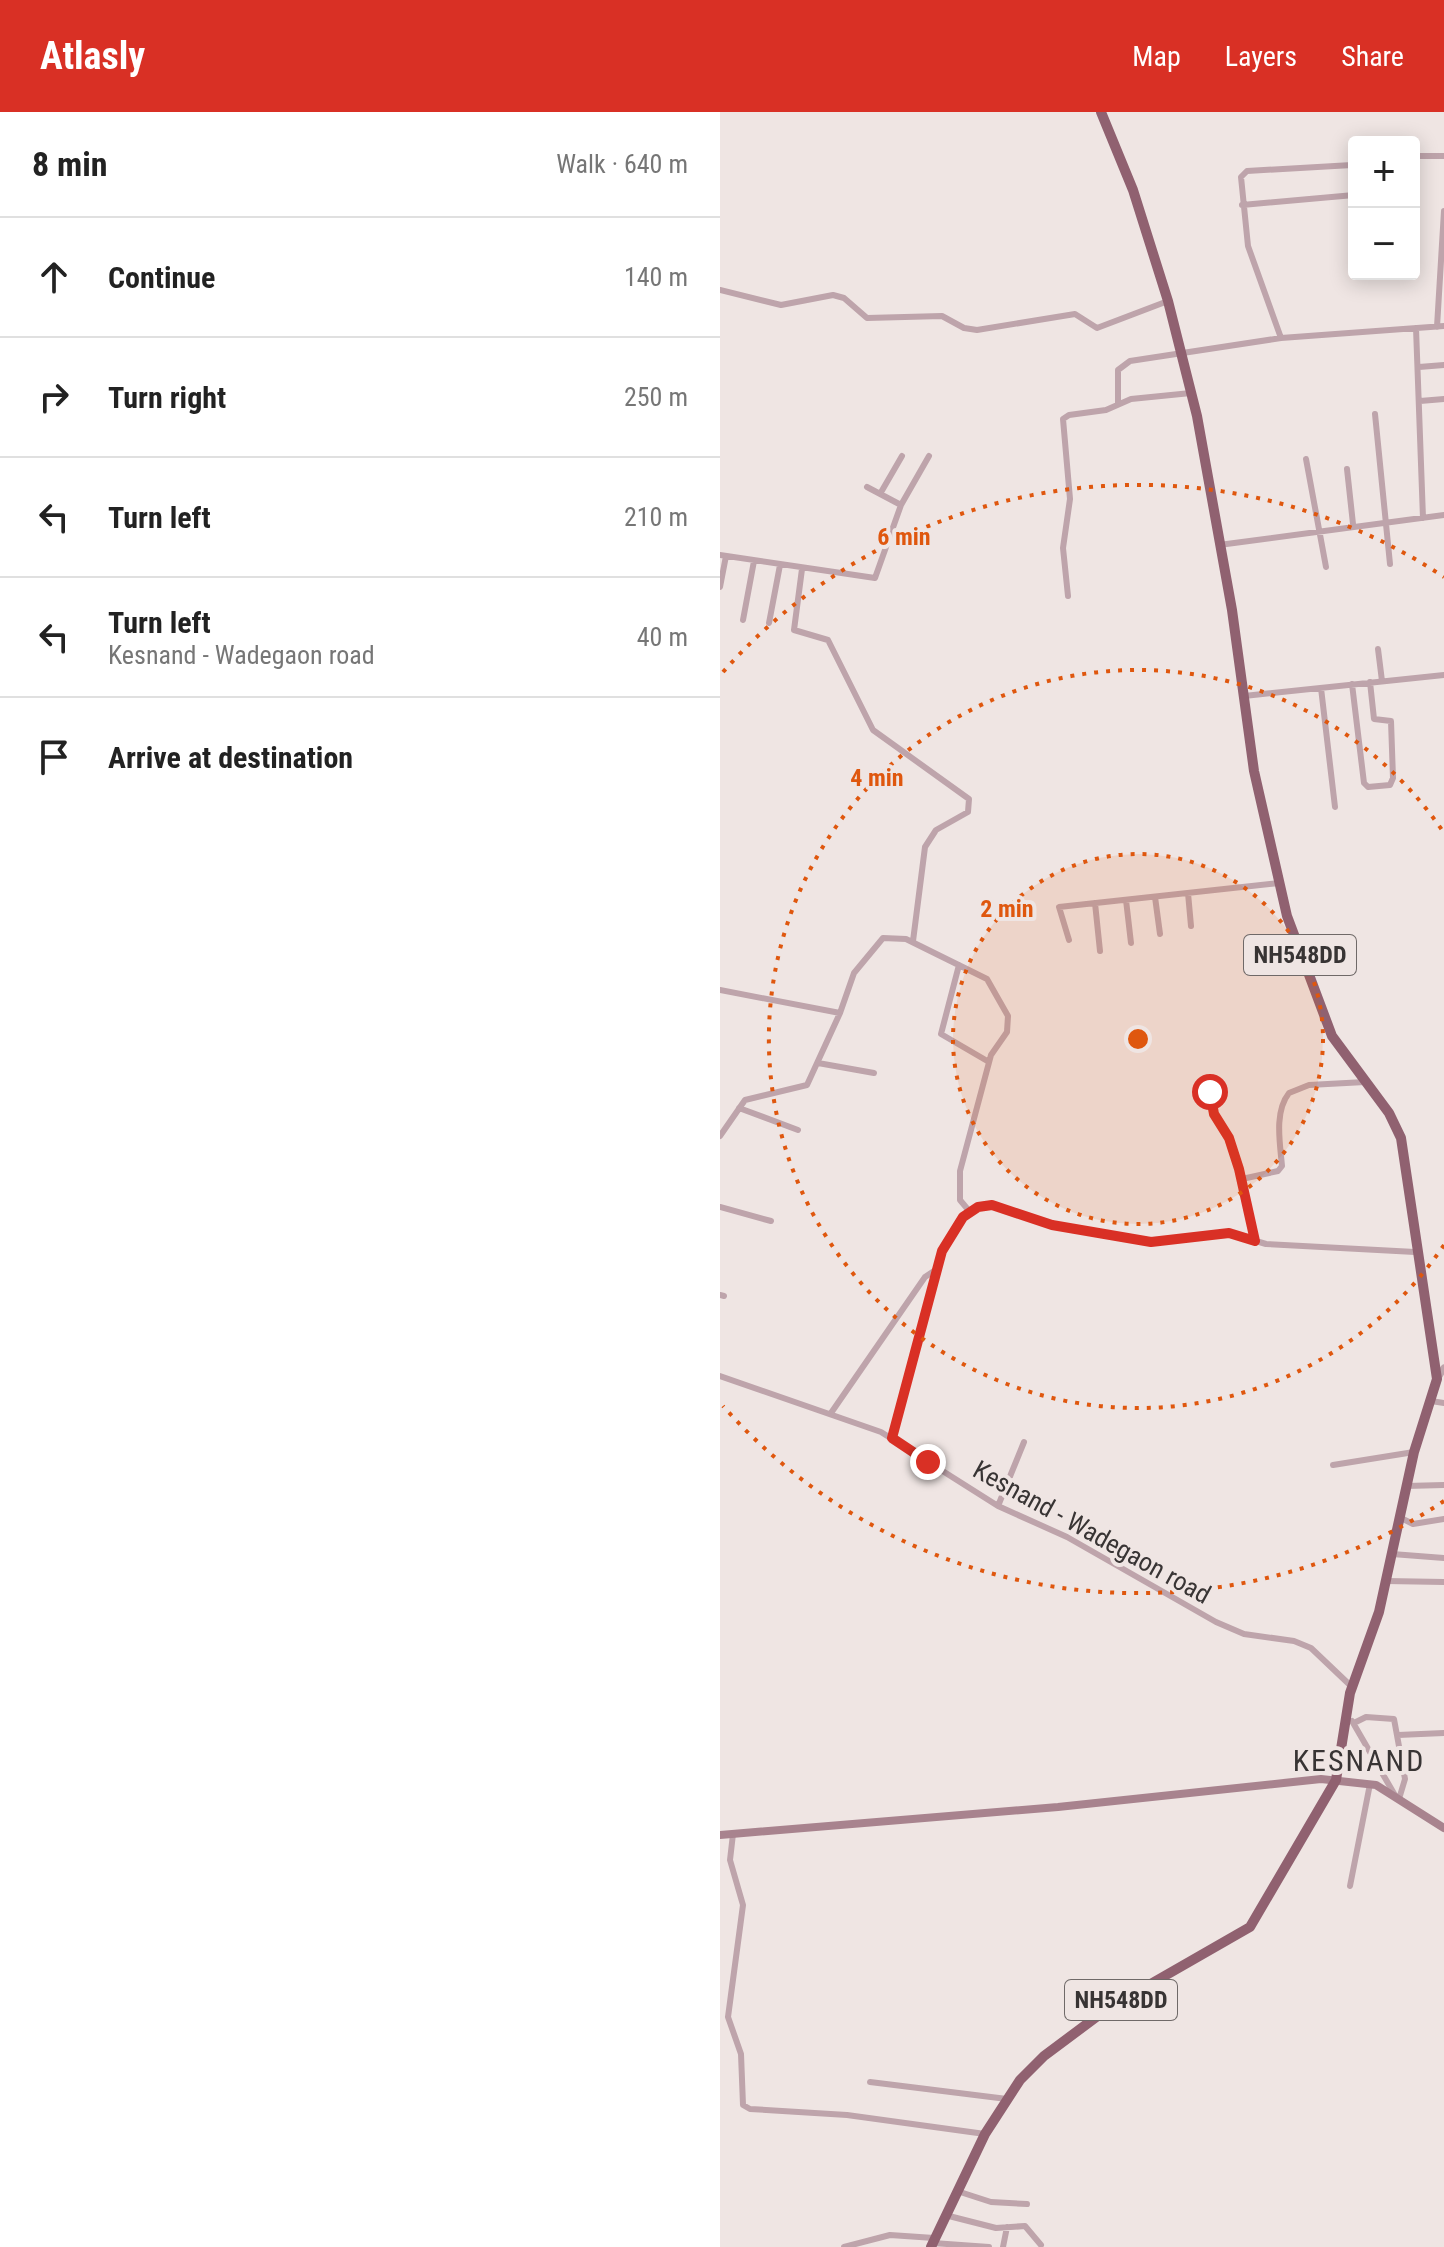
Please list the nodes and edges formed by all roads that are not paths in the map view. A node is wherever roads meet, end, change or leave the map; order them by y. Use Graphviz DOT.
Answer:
graph roads {
  1 [pos="1101,112"];
  2 [pos="1420,156"];
  3 [pos="1444,156"];
  4 [pos="1348,165"];
  5 [pos="1348,196"];
  6 [pos="1242,205"];
  7 [pos="1444,211"];
  8 [pos="720,290"];
  9 [pos="1168,301"];
  10 [pos="1440,327"];
  11 [pos="1416,328"];
  12 [pos="1281,338"];
  13 [pos="1182,353"];
  14 [pos="1444,365"];
  15 [pos="1419,367"];
  16 [pos="1191,393"];
  17 [pos="1444,399"];
  18 [pos="1420,401"];
  19 [pos="1118,404"];
  20 [pos="1375,414"];
  21 [pos="902,456"];
  22 [pos="929,456"];
  23 [pos="1306,459"];
  24 [pos="1347,469"];
  25 [pos="867,487"];
  26 [pos="880,494"];
  27 [pos="901,505"];
  28 [pos="1444,515"];
  29 [pos="1423,518"];
  30 [pos="1387,522"];
  31 [pos="1353,524"];
  32 [pos="1317,530"];
  33 [pos="1219,545"];
  34 [pos="723,555"];
  35 [pos="754,561"];
  36 [pos="1390,564"];
  37 [pos="780,565"];
  38 [pos="1326,567"];
  39 [pos="802,569"];
  40 [pos="720,587"];
  41 [pos="1068,596"];
  42 [pos="743,620"];
  43 [pos="769,623"];
  44 [pos="1378,649"];
  45 [pos="1444,675"];
  46 [pos="1382,681"];
  47 [pos="1370,682"];
  48 [pos="1352,684"];
  49 [pos="1321,688"];
  50 [pos="1244,696"];
  51 [pos="1335,807"];
  52 [pos="1279,883"];
  53 [pos="1188,893"];
  54 [pos="1155,897"];
  55 [pos="1126,900"];
  56 [pos="1095,903"];
  57 [pos="1191,926"];
  58 [pos="1160,934"];
  59 [pos="1069,940"];
  60 [pos="913,941"];
  61 [pos="1131,943"];
  62 [pos="1100,951"];
  63 [pos="959,965"];
  64 [pos="720,990"];
  65 [pos="840,1013"];
  66 [pos="989,1062"];
  67 [pos="818,1063"];
  68 [pos="874,1073"];
  69 [pos="1201,1081"];
  70 [pos="1365,1082"];
  71 [pos="739,1108"];
  72 [pos="798,1130"];
  73 [pos="720,1136"];
  74 [pos="1242,1179"];
  75 [pos="720,1207"];
  76 [pos="970,1212"];
  77 [pos="771,1221"];
  78 [pos="1255,1241"];
  79 [pos="1415,1252"];
  80 [pos="937,1269"];
  81 [pos="1442,1371"];
  82 [pos="720,1376"];
  83 [pos="1431,1401"];
  84 [pos="1444,1403"];
  85 [pos="831,1413"];
  86 [pos="892,1438"];
  87 [pos="1024,1442"];
  88 [pos="1414,1452"];
  89 [pos="1333,1465"];
  90 [pos="1444,1485"];
  91 [pos="1406,1486"];
  92 [pos="998,1506"];
  93 [pos="1399,1517"];
  94 [pos="1444,1519"];
  95 [pos="1391,1554"];
  96 [pos="1444,1558"];
  97 [pos="1386,1581"];
  98 [pos="1444,1582"];
  99 [pos="1352,1687"];
  100 [pos="1350,1719"];
  101 [pos="1444,1733"];
  102 [pos="1398,1735"];
  103 [pos="1336,1780"];
  104 [pos="1370,1783"];
  105 [pos="1398,1798"];
  106 [pos="1444,1828"];
  107 [pos="733,1834"];
  108 [pos="720,1835"];
  109 [pos="1350,1886"];
  110 [pos="870,2082"];
  111 [pos="1007,2099"];
  112 [pos="985,2134"];
  113 [pos="957,2191"];
  114 [pos="1027,2204"];
  115 [pos="945,2215"];
  116 [pos="1007,2227"];
  117 [pos="932,2243"];
  118 [pos="1041,2245"];
  119 [pos="844,2247"];
  120 [pos="989,2247"];
  121 [pos="1003,2247"];
  1 -- 9 [label="highway, NH548DD"];
  2 -- 3 [label="street"];
  4 -- 6 [label="street"];
  5 -- 6 [label="street"];
  6 -- 12 [label="street"];
  7 -- 10 [label="street"];
  8 -- 9 [label="street"];
  9 -- 13 [label="highway, NH548DD"];
  10 -- 11 [label="street"];
  11 -- 12 [label="street"];
  11 -- 15 [label="street"];
  12 -- 13 [label="street"];
  13 -- 16 [label="highway, NH548DD"];
  13 -- 19 [label="street"];
  14 -- 15 [label="street"];
  15 -- 18 [label="street"];
  16 -- 19 [label="street"];
  16 -- 33 [label="highway, NH548DD"];
  17 -- 18 [label="street"];
  18 -- 29 [label="street"];
  19 -- 41 [label="street"];
  20 -- 30 [label="street"];
  21 -- 26 [label="street"];
  22 -- 27 [label="street"];
  23 -- 32 [label="street"];
  24 -- 31 [label="street"];
  25 -- 26 [label="street"];
  26 -- 27 [label="street"];
  27 -- 39 [label="street"];
  28 -- 29 [label="street"];
  29 -- 30 [label="street"];
  30 -- 31 [label="street"];
  30 -- 36 [label="street"];
  31 -- 32 [label="street"];
  32 -- 33 [label="street"];
  32 -- 38 [label="street"];
  33 -- 50 [label="highway, NH548DD"];
  34 -- 35 [label="street"];
  34 -- 40 [label="street"];
  35 -- 37 [label="street"];
  35 -- 42 [label="street"];
  37 -- 39 [label="street"];
  37 -- 43 [label="street"];
  39 -- 60 [label="street"];
  44 -- 46 [label="street"];
  45 -- 46 [label="street"];
  46 -- 47 [label="street"];
  47 -- 48 [label="street"];
  47 -- 48 [label="street"];
  48 -- 49 [label="street"];
  49 -- 50 [label="street"];
  49 -- 51 [label="street"];
  50 -- 52 [label="highway, NH548DD"];
  52 -- 53 [label="street"];
  52 -- 70 [label="highway, NH548DD"];
  53 -- 54 [label="street"];
  53 -- 57 [label="street"];
  54 -- 55 [label="street"];
  54 -- 58 [label="street"];
  55 -- 56 [label="street"];
  55 -- 61 [label="street"];
  56 -- 59 [label="street"];
  56 -- 62 [label="street"];
  60 -- 63 [label="street"];
  60 -- 65 [label="street"];
  63 -- 66 [label="street"];
  63 -- 66 [label="street"];
  64 -- 65 [label="street"];
  65 -- 67 [label="street"];
  66 -- 76 [label="street"];
  67 -- 68 [label="street"];
  67 -- 71 [label="street"];
  69 -- 74 [label="street"];
  70 -- 74 [label="street"];
  70 -- 79 [label="highway, NH548DD"];
  71 -- 72 [label="street"];
  71 -- 73 [label="street"];
  74 -- 78 [label="street"];
  75 -- 77 [label="street"];
  76 -- 78 [label="street"];
  76 -- 80 [label="street"];
  78 -- 79 [label="street"];
  79 -- 81 [label="highway, NH548DD"];
  80 -- 85 [label="street"];
  80 -- 86 [label="street"];
  81 -- 83 [label="highway, NH548DD"];
  82 -- 85 [label="street, Kesnand - Wadegaon road"];
  83 -- 84 [label="street"];
  83 -- 88 [label="highway, NH548DD"];
  85 -- 86 [label="street, Kesnand - Wadegaon road"];
  86 -- 92 [label="street, Kesnand - Wadegaon road"];
  87 -- 92 [label="street"];
  88 -- 89 [label="street"];
  88 -- 91 [label="highway, NH548DD"];
  90 -- 91 [label="street"];
  91 -- 93 [label="highway, NH548DD"];
  92 -- 99 [label="street, Kesnand - Wadegaon road"];
  93 -- 94 [label="street"];
  93 -- 95 [label="highway, NH548DD"];
  95 -- 96 [label="street"];
  95 -- 97 [label="highway, NH548DD"];
  97 -- 98 [label="street"];
  97 -- 99 [label="highway, NH548DD"];
  99 -- 100 [label="highway, NH548DD"];
  100 -- 102 [label="street"];
  100 -- 103 [label="highway, NH548DD"];
  100 -- 105 [label="street"];
  101 -- 102 [label="street"];
  102 -- 105 [label="street"];
  103 -- 104 [label="main road"];
  103 -- 107 [label="main road"];
  103 -- 111 [label="highway, NH548DD"];
  104 -- 105 [label="main road"];
  104 -- 109 [label="street"];
  105 -- 106 [label="main road"];
  107 -- 108 [label="main road"];
  107 -- 112 [label="street"];
  110 -- 111 [label="street"];
  111 -- 112 [label="highway, NH548DD"];
  112 -- 113 [label="highway, NH548DD"];
  113 -- 114 [label="street"];
  113 -- 115 [label="highway, NH548DD"];
  115 -- 116 [label="street"];
  115 -- 117 [label="highway, NH548DD"];
  116 -- 118 [label="street"];
  116 -- 121 [label="street"];
  117 -- 119 [label="street"];
  117 -- 120 [label="street"];
}
